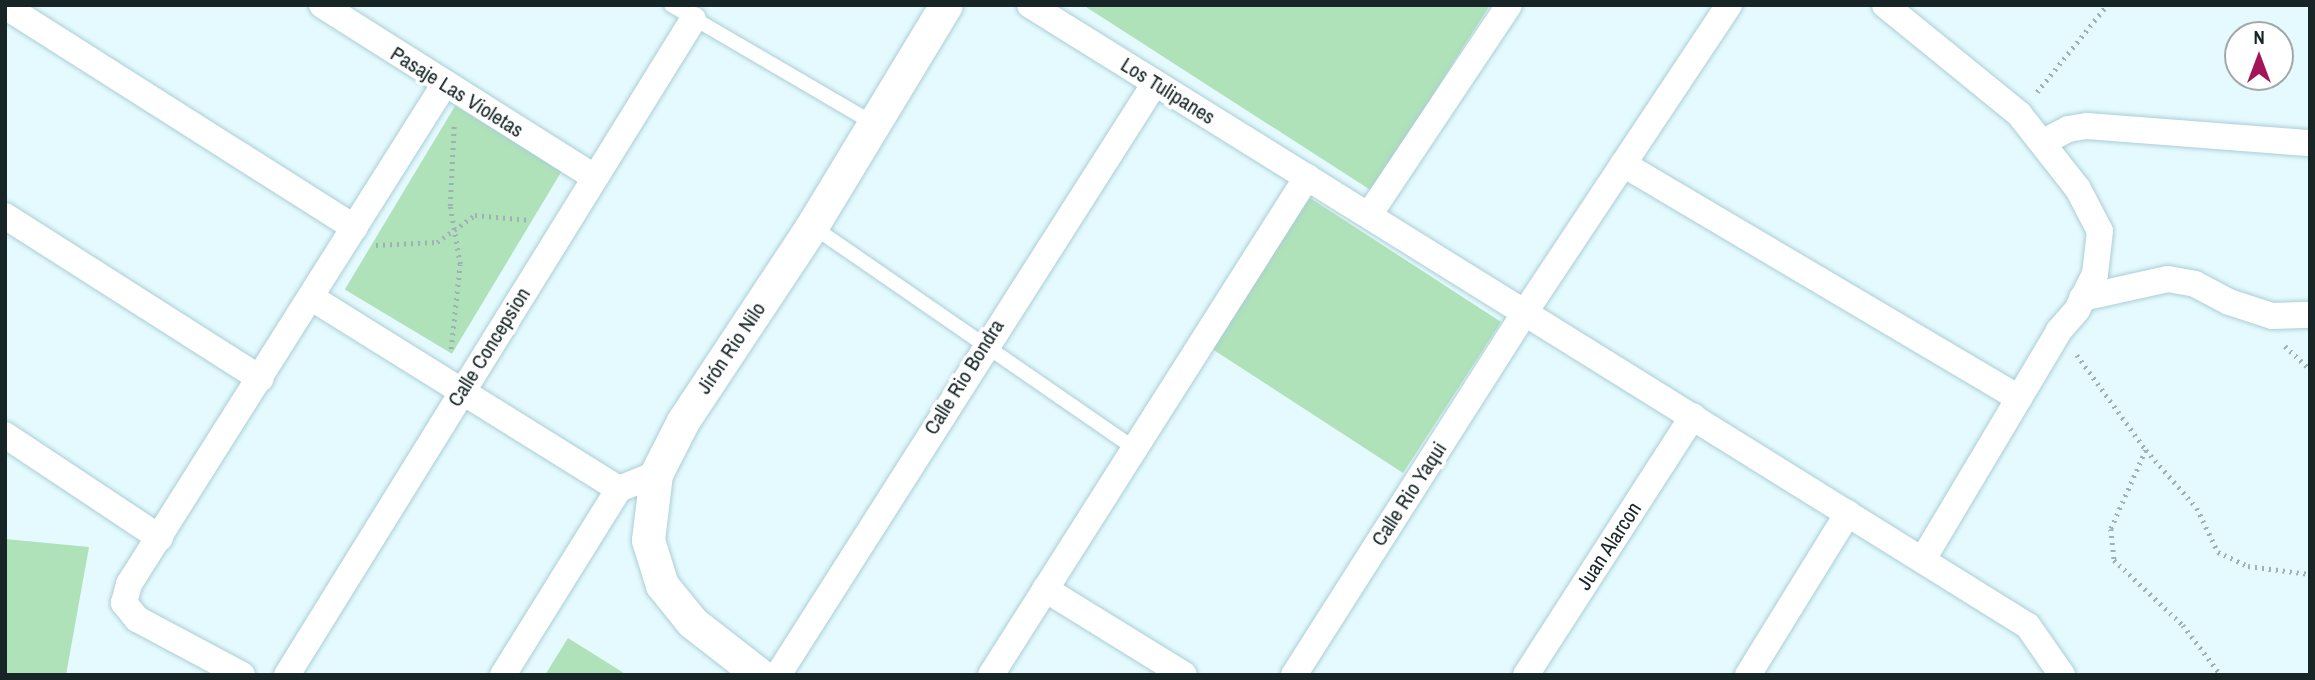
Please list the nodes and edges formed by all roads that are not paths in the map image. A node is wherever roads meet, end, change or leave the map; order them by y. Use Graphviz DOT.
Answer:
graph roads {
  1 [pos="322,5"];
  2 [pos="671,5"];
  3 [pos="946,5"];
  4 [pos="1030,5"];
  5 [pos="1509,5"];
  6 [pos="1729,5"];
  7 [pos="1885,5"];
  8 [pos="10,12"];
  9 [pos="693,20"];
  10 [pos="1155,83"];
  11 [pos="444,85"];
  12 [pos="875,124"];
  13 [pos="2043,142"];
  14 [pos="2310,143"];
  15 [pos="1623,164"];
  16 [pos="594,177"];
  17 [pos="1307,177"];
  18 [pos="1369,215"];
  19 [pos="5,216"];
  20 [pos="812,226"];
  21 [pos="362,237"];
  22 [pos="312,298"];
  23 [pos="2082,298"];
  24 [pos="1525,312"];
  25 [pos="2310,315"];
  26 [pos="984,345"];
  27 [pos="261,379"];
  28 [pos="460,394"];
  29 [pos="2019,398"];
  30 [pos="1693,416"];
  31 [pos="5,435"];
  32 [pos="1134,448"];
  33 [pos="656,474"];
  34 [pos="619,489"];
  35 [pos="1849,513"];
  36 [pos="160,538"];
  37 [pos="1923,559"];
  38 [pos="1045,589"];
  39 [pos="2055,671"];
  40 [pos="1751,674"];
  41 [pos="242,675"];
  42 [pos="287,675"];
  43 [pos="503,675"];
  44 [pos="760,675"];
  45 [pos="778,675"];
  46 [pos="991,675"];
  47 [pos="1184,675"];
  48 [pos="1294,675"];
  49 [pos="1526,675"];
  1 -- 11 [label="street, Pasaje Las Violetas"];
  2 -- 9 [label="lane"];
  3 -- 12 [label="street, Jirón Rio Nilo"];
  4 -- 10 [label="street, Los Tulipanes"];
  5 -- 18 [label="street"];
  6 -- 15 [label="street, Calle Rio Yaqui"];
  7 -- 13 [label="street"];
  8 -- 21 [label="street"];
  9 -- 12 [label="lane"];
  9 -- 16 [label="street, Calle Concepsion"];
  10 -- 17 [label="street, Los Tulipanes"];
  10 -- 26 [label="street, Calle Rio Bondra"];
  11 -- 16 [label="street, Pasaje Las Violetas"];
  11 -- 21 [label="street"];
  12 -- 20 [label="street, Jirón Rio Nilo"];
  13 -- 14 [label="street"];
  13 -- 23 [label="street"];
  15 -- 24 [label="street, Calle Rio Yaqui"];
  15 -- 29 [label="street"];
  16 -- 28 [label="street, Calle Concepsion"];
  17 -- 18 [label="street, Los Tulipanes"];
  17 -- 32 [label="street"];
  18 -- 24 [label="street, Los Tulipanes"];
  19 -- 27 [label="street"];
  20 -- 26 [label="lane"];
  20 -- 33 [label="street, Jirón Rio Nilo"];
  21 -- 22 [label="street"];
  22 -- 27 [label="street"];
  22 -- 28 [label="street"];
  23 -- 25 [label="street"];
  23 -- 29 [label="street"];
  24 -- 30 [label="street, Los Tulipanes"];
  24 -- 48 [label="street, Calle Rio Yaqui"];
  26 -- 32 [label="lane"];
  26 -- 45 [label="street, Calle Rio Bondra"];
  27 -- 36 [label="street"];
  28 -- 34 [label="street"];
  28 -- 42 [label="street, Calle Concepsion"];
  29 -- 37 [label="street"];
  30 -- 35 [label="street, Los Tulipanes"];
  30 -- 49 [label="street, Juan Alarcon"];
  31 -- 36 [label="street"];
  32 -- 38 [label="street"];
  33 -- 34 [label="street"];
  33 -- 44 [label="street, Jirón Rio Nilo"];
  34 -- 43 [label="street"];
  35 -- 37 [label="street, Los Tulipanes"];
  35 -- 40 [label="street"];
  36 -- 41 [label="street"];
  37 -- 39 [label="street, Los Tulipanes"];
  38 -- 46 [label="street"];
  38 -- 47 [label="street"];
}
